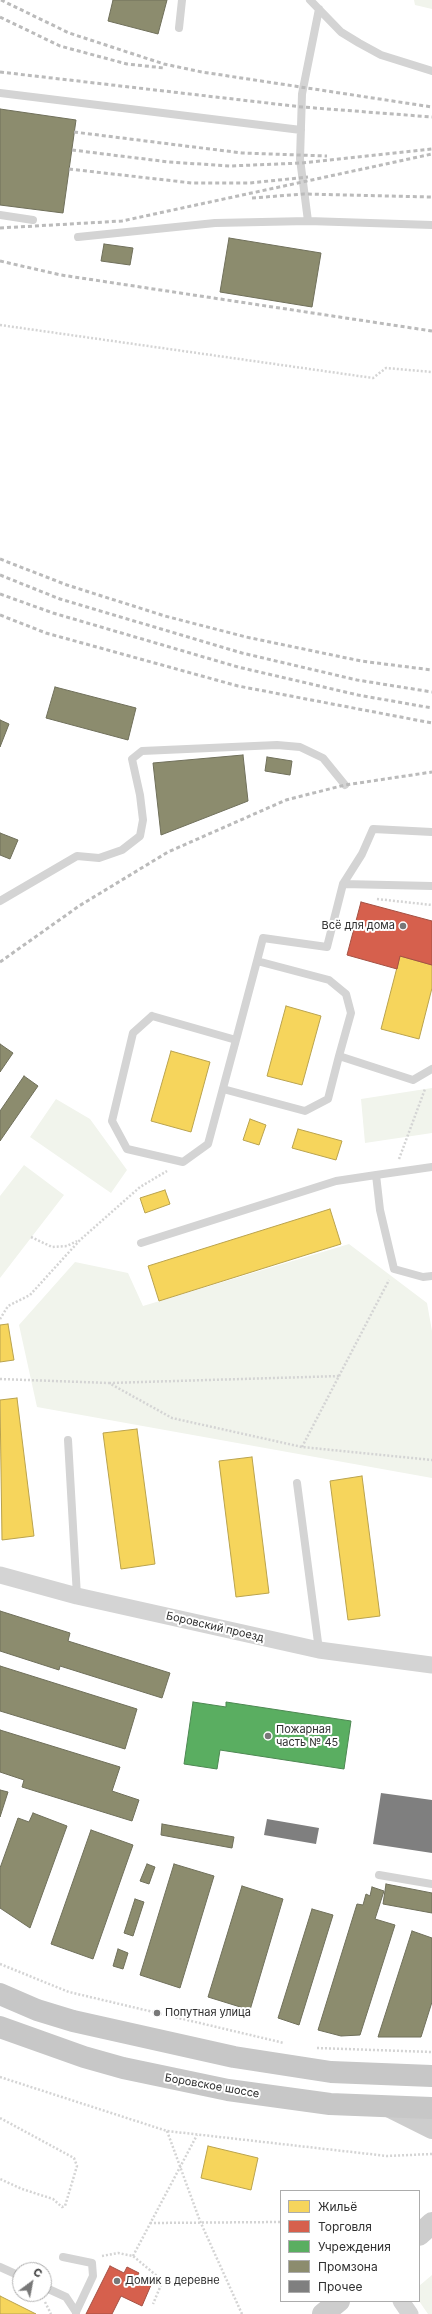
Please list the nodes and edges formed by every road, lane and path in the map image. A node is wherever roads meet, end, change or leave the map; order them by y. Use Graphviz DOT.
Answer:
graph roads {
  1 [pos="182,0"];
  2 [pos="310,0"];
  3 [pos="319,9"];
  4 [pos="178,28"];
  5 [pos="432,71"];
  6 [pos="0,93"];
  7 [pos="301,130"];
  8 [pos="0,215"];
  9 [pos="33,220"];
  10 [pos="308,222"];
  11 [pos="432,225"];
  12 [pos="78,238"];
  13 [pos="0,325"];
  14 [pos="432,372"];
  15 [pos="345,785"];
  16 [pos="432,832"];
  17 [pos="344,884"];
  18 [pos="432,886"];
  19 [pos="371,898"];
  20 [pos="0,901"];
  21 [pos="432,904"];
  22 [pos="257,961"];
  23 [pos="236,1040"];
  24 [pos="340,1056"];
  25 [pos="432,1069"];
  26 [pos="427,1084"];
  27 [pos="223,1089"];
  28 [pos="183,1162"];
  29 [pos="432,1167"];
  30 [pos="394,1173"];
  31 [pos="376,1176"];
  32 [pos="31,1237"];
  33 [pos="80,1240"];
  34 [pos="142,1243"];
  35 [pos="394,1269"];
  36 [pos="432,1276"];
  37 [pos="0,1319"];
  38 [pos="340,1376"];
  39 [pos="0,1379"];
  40 [pos="109,1383"];
  41 [pos="68,1440"];
  42 [pos="302,1447"];
  43 [pos="432,1460"];
  44 [pos="297,1483"];
  45 [pos="0,1575"];
  46 [pos="77,1596"];
  47 [pos="319,1650"];
  48 [pos="432,1665"];
  49 [pos="379,1875"];
  50 [pos="432,1884"];
  51 [pos="0,1964"];
  52 [pos="0,1994"];
  53 [pos="0,2027"];
  54 [pos="289,2044"];
  55 [pos="311,2048"];
  56 [pos="432,2052"];
  57 [pos="432,2076"];
  58 [pos="0,2077"];
  59 [pos="390,2107"];
  60 [pos="432,2108"];
  61 [pos="0,2118"];
  62 [pos="432,2128"];
  63 [pos="167,2131"];
  64 [pos="197,2135"];
  65 [pos="432,2154"];
  66 [pos="180,2164"];
  67 [pos="0,2179"];
  68 [pos="200,2221"];
  69 [pos="280,2222"];
  70 [pos="150,2223"];
  71 [pos="432,2223"];
  72 [pos="420,2234"];
  73 [pos="133,2256"];
  74 [pos="63,2257"];
  75 [pos="92,2263"];
  76 [pos="0,2267"];
  77 [pos="12,2272"];
  78 [pos="52,2291"];
  79 [pos="338,2302"];
  80 [pos="402,2302"];
  81 [pos="153,2304"];
  82 [pos="76,2313"];
  83 [pos="242,2314"];
  84 [pos="323,2314"];
  85 [pos="410,2314"];
  1 -- 4 [label="lane"];
  2 -- 3 [label="lane"];
  3 -- 5 [label="lane"];
  3 -- 7 [label="lane"];
  6 -- 7 [label="lane"];
  7 -- 10 [label="lane"];
  8 -- 9 [label="lane"];
  10 -- 11 [label="lane"];
  10 -- 12 [label="lane"];
  13 -- 14 [label="path"];
  15 -- 20 [label="lane"];
  16 -- 17 [label="lane"];
  17 -- 18 [label="lane"];
  17 -- 22 [label="lane"];
  19 -- 21 [label="path"];
  22 -- 23 [label="lane"];
  22 -- 24 [label="lane"];
  23 -- 27 [label="lane"];
  23 -- 28 [label="lane"];
  24 -- 25 [label="lane"];
  24 -- 27 [label="lane"];
  26 -- 30 [label="path"];
  27 -- 28 [label="lane"];
  28 -- 33 [label="path"];
  29 -- 30 [label="lane"];
  30 -- 31 [label="lane"];
  31 -- 34 [label="lane"];
  31 -- 35 [label="lane"];
  32 -- 33 [label="path"];
  33 -- 37 [label="path"];
  35 -- 36 [label="lane"];
  35 -- 38 [label="path"];
  38 -- 40 [label="path"];
  38 -- 42 [label="path"];
  39 -- 40 [label="path"];
  40 -- 42 [label="path"];
  41 -- 46 [label="lane"];
  42 -- 43 [label="path"];
  44 -- 47 [label="lane"];
  45 -- 46 [label="street, Боровский проезд"];
  46 -- 47 [label="street, Боровский проезд"];
  47 -- 48 [label="street, Боровский проезд"];
  49 -- 50 [label="lane"];
  51 -- 54 [label="path"];
  52 -- 57 [label="main road"];
  53 -- 59 [label="main road, Боровское шоссе"];
  55 -- 56 [label="path"];
  58 -- 63 [label="path"];
  59 -- 60 [label="main road, Боровское шоссе"];
  59 -- 62 [label="main road"];
  61 -- 67 [label="path"];
  63 -- 64 [label="path"];
  63 -- 66 [label="path"];
  64 -- 65 [label="path"];
  64 -- 66 [label="path"];
  66 -- 68 [label="path"];
  66 -- 70 [label="path"];
  68 -- 69 [label="path"];
  68 -- 70 [label="path"];
  68 -- 83 [label="path"];
  70 -- 73 [label="path"];
  71 -- 72 [label="main road"];
  73 -- 75 [label="path"];
  73 -- 81 [label="path"];
  74 -- 75 [label="lane"];
  75 -- 82 [label="lane"];
  76 -- 77 [label="lane"];
  78 -- 82 [label="lane"];
  79 -- 84 [label="main road"];
  80 -- 85 [label="street"];
}
